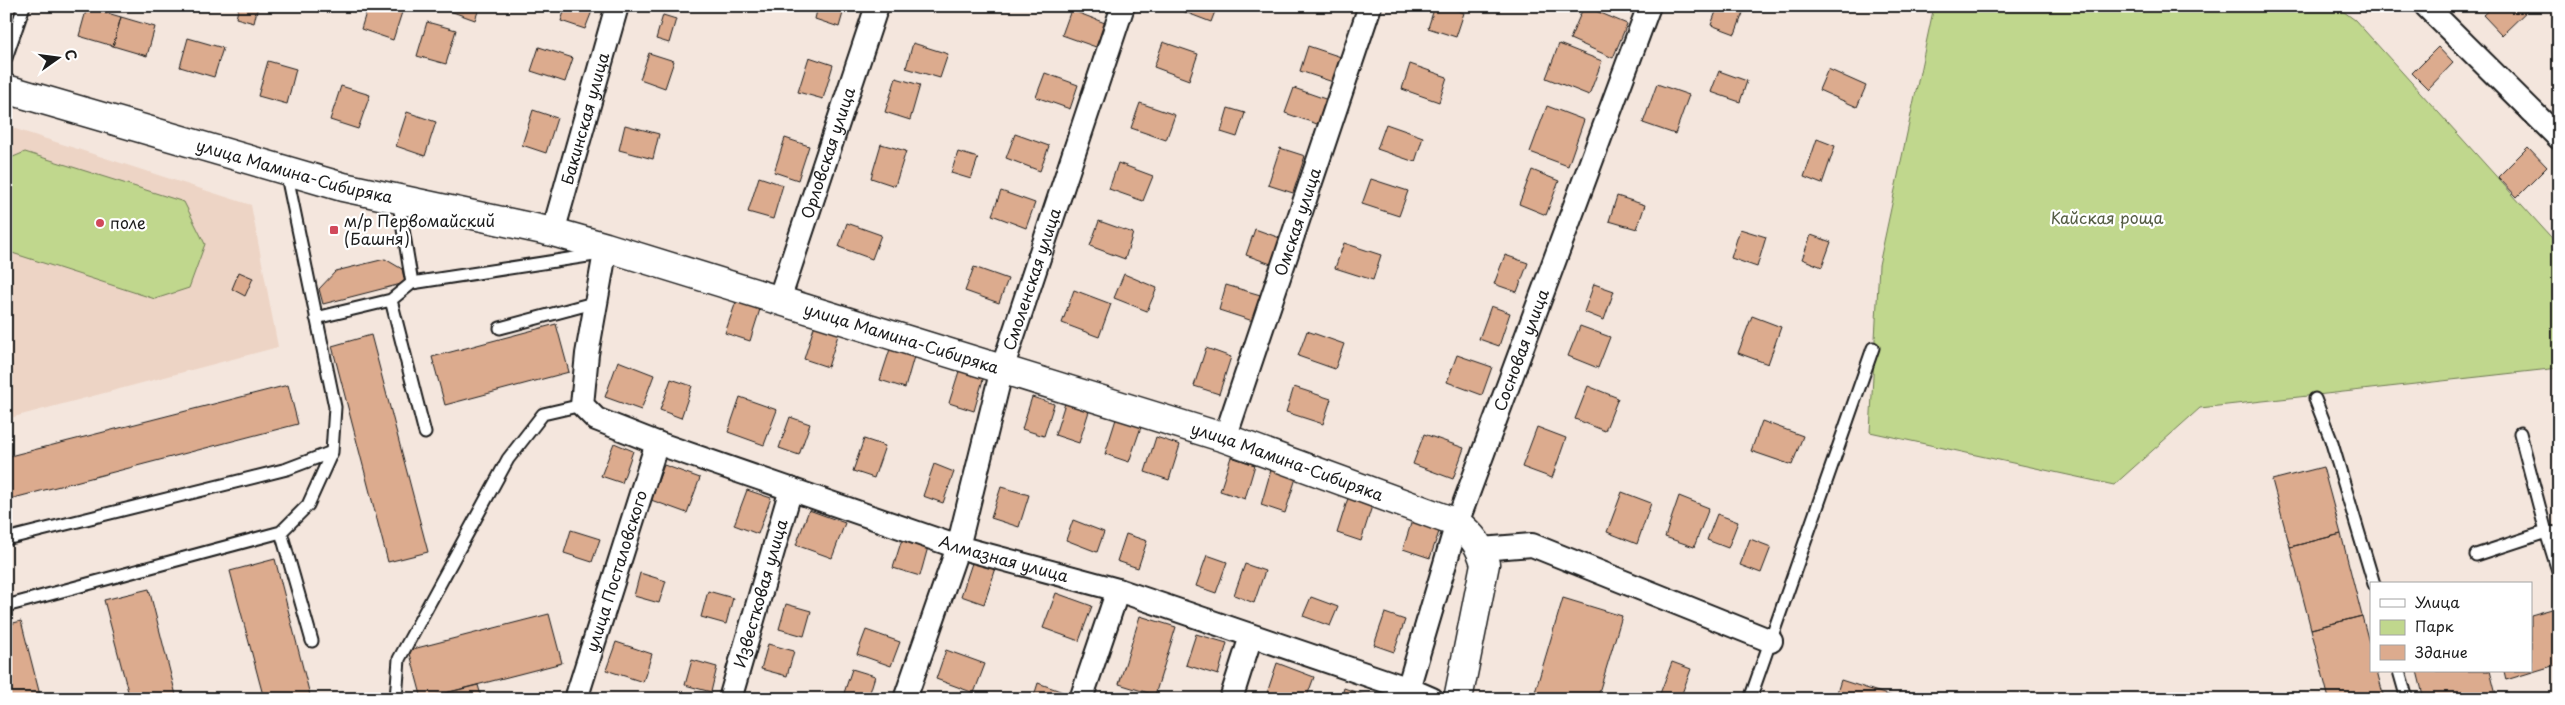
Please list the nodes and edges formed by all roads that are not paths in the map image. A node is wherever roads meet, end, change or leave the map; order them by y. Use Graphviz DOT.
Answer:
graph roads {
  1 [pos="24,6"];
  2 [pos="617,6"];
  3 [pos="877,6"];
  4 [pos="1123,6"];
  5 [pos="1370,6"];
  6 [pos="1649,6"];
  7 [pos="2426,6"];
  8 [pos="6,58"];
  9 [pos="6,89"];
  10 [pos="2559,138"];
  11 [pos="286,171"];
  12 [pos="398,199"];
  13 [pos="553,232"];
  14 [pos="605,250"];
  15 [pos="412,283"];
  16 [pos="391,300"];
  17 [pos="779,300"];
  18 [pos="597,302"];
  19 [pos="316,318"];
  20 [pos="500,328"];
  21 [pos="1873,348"];
  22 [pos="1002,369"];
  23 [pos="2315,399"];
  24 [pos="582,405"];
  25 [pos="425,433"];
  26 [pos="2520,433"];
  27 [pos="1225,438"];
  28 [pos="657,443"];
  29 [pos="332,452"];
  30 [pos="791,489"];
  31 [pos="1457,523"];
  32 [pos="281,532"];
  33 [pos="2546,532"];
  34 [pos="2559,533"];
  35 [pos="6,539"];
  36 [pos="958,547"];
  37 [pos="1481,549"];
  38 [pos="2476,555"];
  39 [pos="2559,574"];
  40 [pos="2373,582"];
  41 [pos="1118,590"];
  42 [pos="6,606"];
  43 [pos="1251,636"];
  44 [pos="312,641"];
  45 [pos="1771,641"];
  46 [pos="2399,672"];
  47 [pos="1407,694"];
  48 [pos="396,699"];
  49 [pos="576,699"];
  50 [pos="730,699"];
  51 [pos="905,699"];
  52 [pos="1081,699"];
  53 [pos="1231,699"];
  54 [pos="1432,699"];
  55 [pos="1458,699"];
  56 [pos="1750,699"];
  57 [pos="2407,699"];
  1 -- 8 [label="lane"];
  2 -- 13 [label="street, Бакинская улица"];
  3 -- 17 [label="street, Орловская улица"];
  4 -- 22 [label="street, Смоленская улица"];
  5 -- 27 [label="street, Омская улица"];
  6 -- 31 [label="street, Сосновая улица"];
  7 -- 10 [label="street"];
  9 -- 11 [label="street, улица Мамина-Сибиряка"];
  11 -- 12 [label="street, улица Мамина-Сибиряка"];
  11 -- 19 [label="lane"];
  12 -- 13 [label="street, улица Мамина-Сибиряка"];
  12 -- 15 [label="lane"];
  13 -- 14 [label="street, улица Мамина-Сибиряка"];
  14 -- 15 [label="lane"];
  14 -- 17 [label="street, улица Мамина-Сибиряка"];
  14 -- 18 [label="street"];
  15 -- 16 [label="lane"];
  16 -- 19 [label="lane"];
  16 -- 25 [label="lane"];
  17 -- 22 [label="street, улица Мамина-Сибиряка"];
  18 -- 20 [label="lane"];
  18 -- 24 [label="street"];
  19 -- 29 [label="lane"];
  21 -- 45 [label="lane"];
  22 -- 27 [label="street, улица Мамина-Сибиряка"];
  22 -- 36 [label="street, Смоленская улица"];
  23 -- 40 [label="lane"];
  24 -- 28 [label="street, Алмазная улица"];
  24 -- 48 [label="lane"];
  26 -- 33 [label="lane"];
  27 -- 31 [label="street, улица Мамина-Сибиряка"];
  28 -- 30 [label="street, Алмазная улица"];
  28 -- 49 [label="street, улица Посталовского"];
  29 -- 32 [label="lane"];
  29 -- 35 [label="lane"];
  30 -- 36 [label="street, Алмазная улица"];
  30 -- 50 [label="street, Известковая улица"];
  31 -- 37 [label="street, улица Мамина-Сибиряка"];
  31 -- 47 [label="street, Сосновая улица"];
  32 -- 42 [label="lane"];
  32 -- 44 [label="lane"];
  33 -- 34 [label="lane"];
  33 -- 38 [label="lane"];
  33 -- 39 [label="lane"];
  36 -- 41 [label="street, Алмазная улица"];
  36 -- 51 [label="street, Смоленская улица"];
  37 -- 45 [label="street"];
  37 -- 55 [label="street"];
  41 -- 43 [label="street, Алмазная улица"];
  41 -- 52 [label="street"];
  43 -- 47 [label="street, Алмазная улица"];
  43 -- 53 [label="street"];
  45 -- 56 [label="lane"];
  46 -- 57 [label="lane"];
  47 -- 54 [label="street, Алмазная улица"];
}
